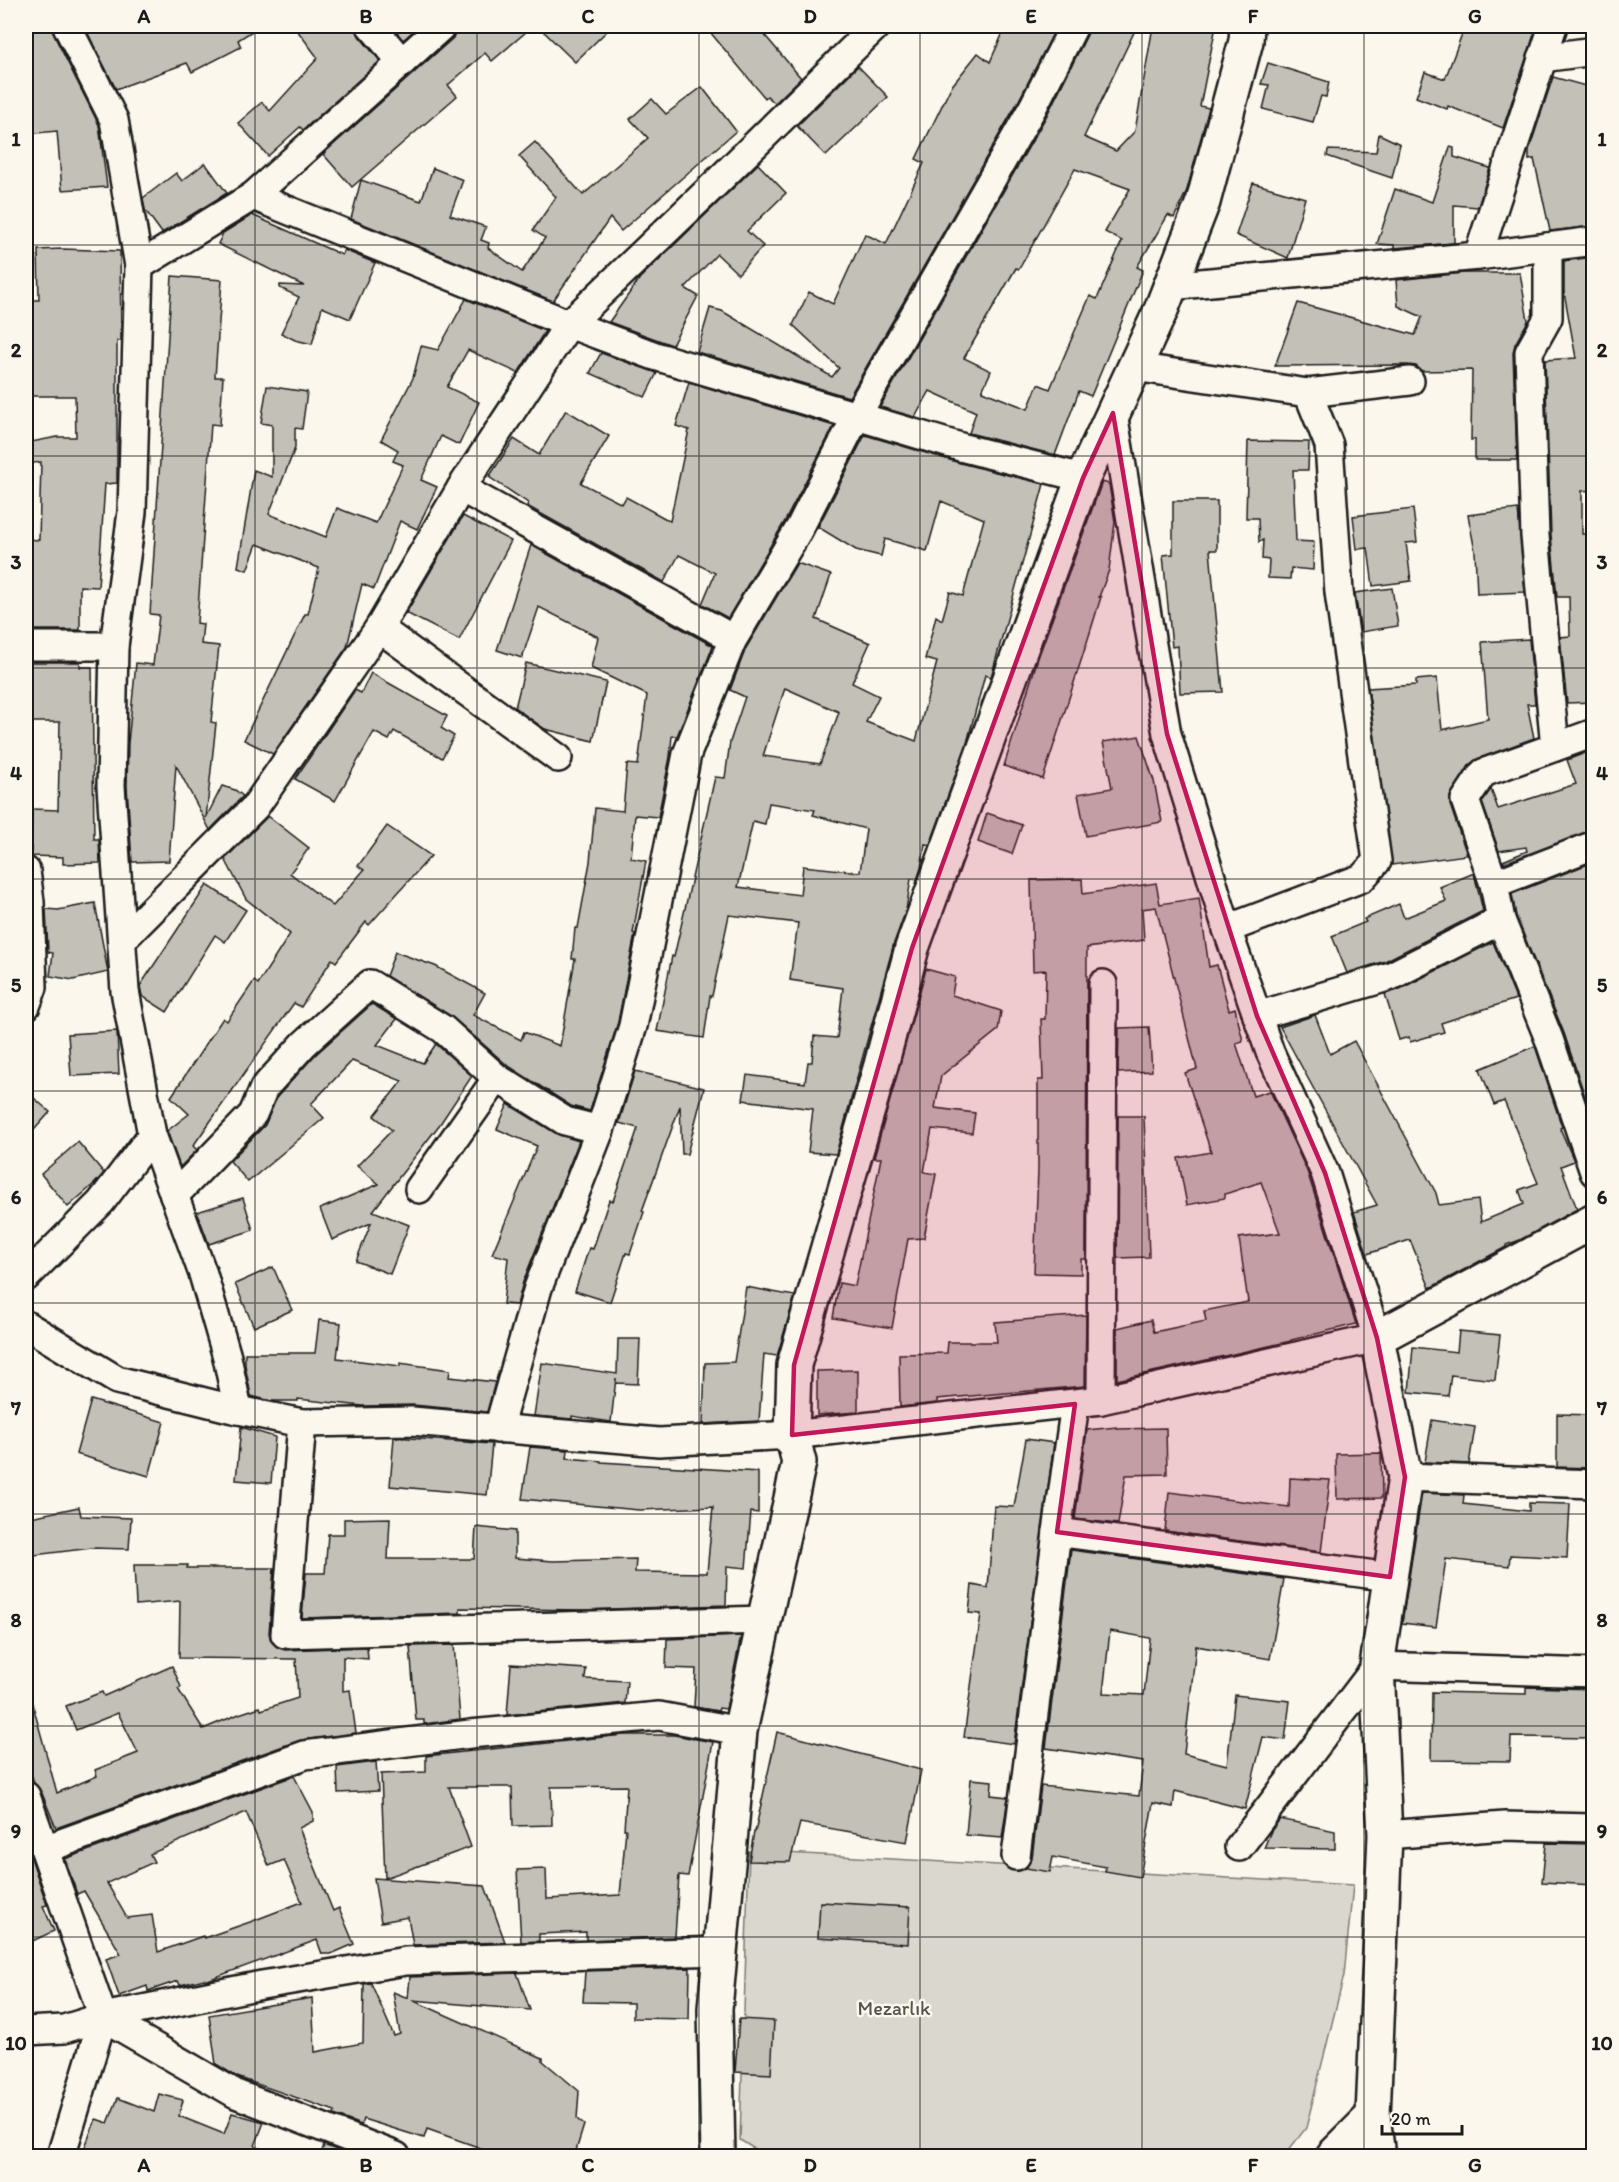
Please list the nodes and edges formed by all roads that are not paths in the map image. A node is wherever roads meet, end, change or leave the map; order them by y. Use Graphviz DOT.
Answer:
graph roads {
  1 [pos="67,26"];
  2 [pos="371,26"];
  3 [pos="442,26"];
  4 [pos="876,26"];
  5 [pos="1074,26"];
  6 [pos="1247,26"];
  7 [pos="1553,26"];
  8 [pos="1593,51"];
  9 [pos="1542,58"];
  10 [pos="402,63"];
  11 [pos="253,196"];
  12 [pos="1593,241"];
  13 [pos="1548,247"];
  14 [pos="1478,256"];
  15 [pos="139,266"];
  16 [pos="1170,286"];
  17 [pos="568,324"];
  18 [pos="1134,367"];
  19 [pos="1410,381"];
  20 [pos="1308,393"];
  21 [pos="1113,413"];
  22 [pos="857,415"];
  23 [pos="1083,478"];
  24 [pos="461,488"];
  25 [pos="379,628"];
  26 [pos="732,641"];
  27 [pos="26,646"];
  28 [pos="114,646"];
  29 [pos="1593,733"];
  30 [pos="1555,747"];
  31 [pos="558,759"];
  32 [pos="1593,845"];
  33 [pos="26,871"];
  34 [pos="1494,884"];
  35 [pos="1501,920"];
  36 [pos="1227,930"];
  37 [pos="122,940"];
  38 [pos="1102,984"];
  39 [pos="26,1006"];
  40 [pos="1257,1016"];
  41 [pos="497,1078"];
  42 [pos="600,1130"];
  43 [pos="152,1135"];
  44 [pos="1593,1172"];
  45 [pos="419,1189"];
  46 [pos="174,1196"];
  47 [pos="1593,1221"];
  48 [pos="26,1277"];
  49 [pos="26,1325"];
  50 [pos="1377,1338"];
  51 [pos="1088,1402"];
  52 [pos="238,1410"];
  53 [pos="302,1423"];
  54 [pos="498,1429"];
  55 [pos="792,1435"];
  56 [pos="1405,1477"];
  57 [pos="1593,1484"];
  58 [pos="1057,1532"];
  59 [pos="1390,1577"];
  60 [pos="764,1620"];
  61 [pos="1377,1666"];
  62 [pos="1593,1673"];
  63 [pos="740,1731"];
  64 [pos="26,1796"];
  65 [pos="1593,1828"];
  66 [pos="1385,1835"];
  67 [pos="1239,1847"];
  68 [pos="45,1849"];
  69 [pos="1016,1856"];
  70 [pos="720,1951"];
  71 [pos="103,2017"];
  72 [pos="26,2031"];
  73 [pos="1373,2116"];
  74 [pos="61,2157"];
  75 [pos="396,2157"];
  76 [pos="718,2157"];
  77 [pos="1333,2157"];
  78 [pos="1378,2157"];
  1 -- 15 [label="street"];
  2 -- 10 [label="street"];
  3 -- 10 [label="street"];
  4 -- 17 [label="street"];
  5 -- 22 [label="street"];
  6 -- 16 [label="street"];
  7 -- 9 [label="street"];
  8 -- 9 [label="street"];
  9 -- 14 [label="street"];
  10 -- 11 [label="street"];
  11 -- 15 [label="street"];
  11 -- 17 [label="street"];
  12 -- 13 [label="street"];
  13 -- 14 [label="street"];
  13 -- 30 [label="street"];
  14 -- 16 [label="street"];
  15 -- 28 [label="street"];
  16 -- 18 [label="street"];
  17 -- 22 [label="street"];
  17 -- 24 [label="street"];
  18 -- 20 [label="street"];
  18 -- 21 [label="street"];
  19 -- 20 [label="street"];
  20 -- 36 [label="street"];
  21 -- 23 [label="street"];
  21 -- 36 [label="street"];
  22 -- 23 [label="street"];
  22 -- 26 [label="street"];
  23 -- 55 [label="street"];
  24 -- 25 [label="street"];
  24 -- 26 [label="street"];
  25 -- 31 [label="street"];
  25 -- 37 [label="street"];
  26 -- 42 [label="street"];
  27 -- 28 [label="street"];
  28 -- 37 [label="street"];
  29 -- 30 [label="street"];
  30 -- 34 [label="street"];
  32 -- 34 [label="street"];
  33 -- 39 [label="street"];
  34 -- 35 [label="street"];
  35 -- 40 [label="street"];
  35 -- 44 [label="street"];
  36 -- 40 [label="street"];
  37 -- 43 [label="street"];
  38 -- 51 [label="street"];
  40 -- 50 [label="street"];
  41 -- 42 [label="street"];
  41 -- 45 [label="street"];
  41 -- 46 [label="street"];
  42 -- 54 [label="street"];
  43 -- 46 [label="street"];
  43 -- 48 [label="street"];
  46 -- 52 [label="street"];
  47 -- 50 [label="street"];
  49 -- 52 [label="street"];
  50 -- 51 [label="street"];
  50 -- 56 [label="street"];
  51 -- 55 [label="street"];
  51 -- 58 [label="street"];
  52 -- 53 [label="street"];
  53 -- 54 [label="street"];
  53 -- 60 [label="street"];
  54 -- 55 [label="street"];
  55 -- 60 [label="street"];
  56 -- 57 [label="street"];
  56 -- 59 [label="street"];
  58 -- 59 [label="street"];
  58 -- 69 [label="street"];
  59 -- 61 [label="street"];
  60 -- 63 [label="street"];
  61 -- 62 [label="street"];
  61 -- 66 [label="street"];
  61 -- 67 [label="street"];
  63 -- 68 [label="street"];
  63 -- 70 [label="street"];
  64 -- 68 [label="street"];
  65 -- 66 [label="street"];
  66 -- 73 [label="street"];
  68 -- 71 [label="street"];
  70 -- 71 [label="street"];
  70 -- 76 [label="street"];
  71 -- 72 [label="street"];
  71 -- 74 [label="street"];
  71 -- 75 [label="street"];
  73 -- 77 [label="street"];
  73 -- 78 [label="street"];
}
